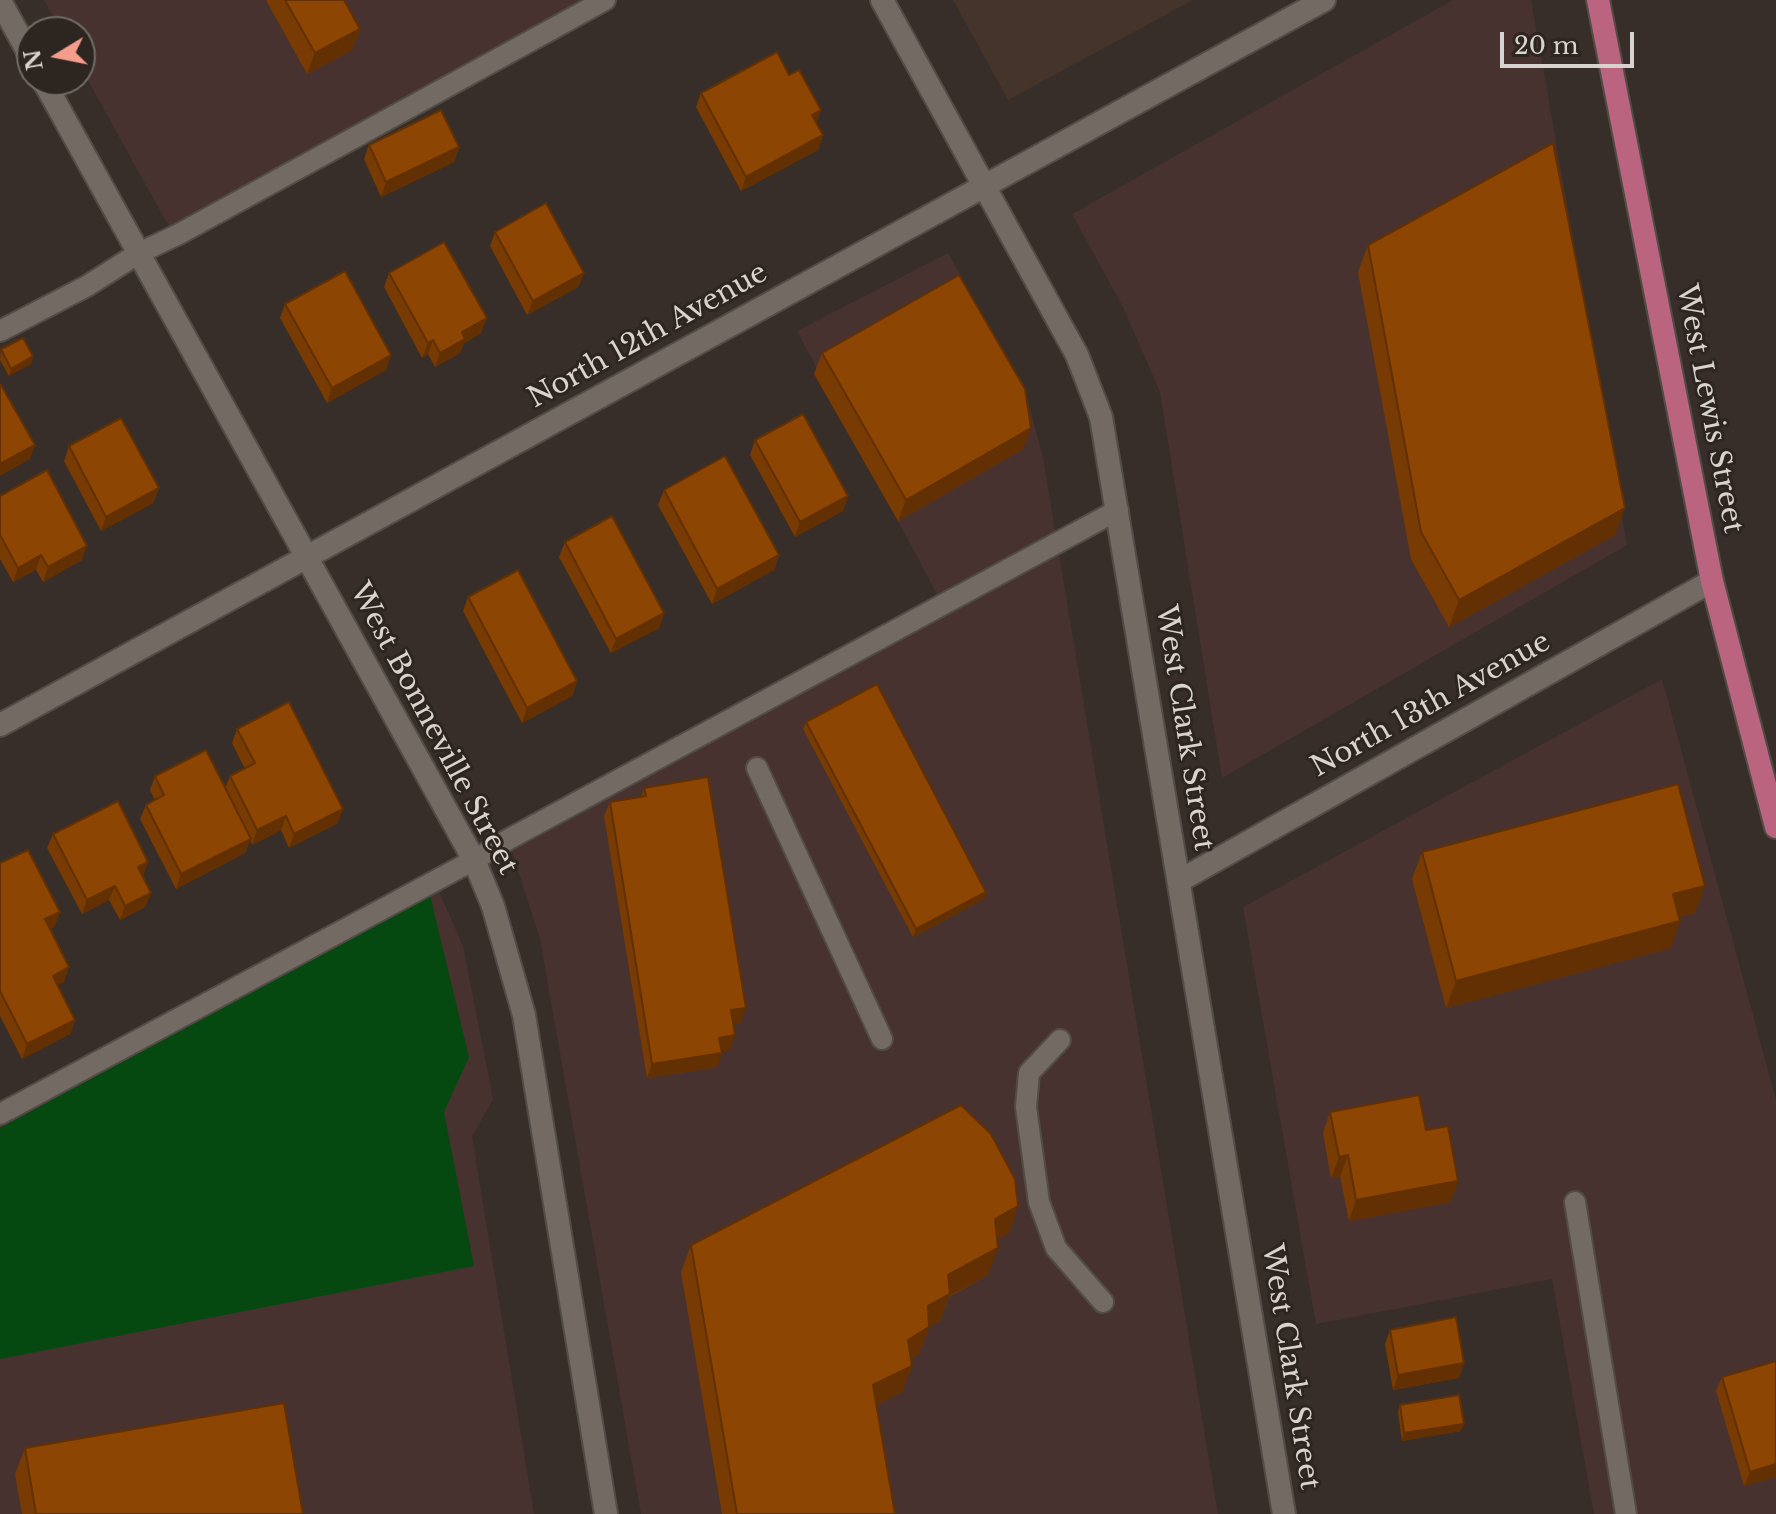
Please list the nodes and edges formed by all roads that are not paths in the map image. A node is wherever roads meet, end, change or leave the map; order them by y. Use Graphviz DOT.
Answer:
graph roads {
  1 [pos="605,0"];
  2 [pos="882,0"];
  3 [pos="1324,0"];
  4 [pos="1598,0"];
  5 [pos="0,1"];
  6 [pos="16,30"];
  7 [pos="52,96"];
  8 [pos="984,186"];
  9 [pos="139,253"];
  10 [pos="0,331"];
  11 [pos="1118,510"];
  12 [pos="307,557"];
  13 [pos="1712,581"];
  14 [pos="0,725"];
  15 [pos="757,768"];
  16 [pos="1776,827"];
  17 [pos="474,860"];
  18 [pos="1179,881"];
  19 [pos="882,1039"];
  20 [pos="1060,1040"];
  21 [pos="0,1114"];
  22 [pos="1575,1202"];
  23 [pos="1103,1302"];
  24 [pos="606,1514"];
  25 [pos="1284,1514"];
  26 [pos="1626,1514"];
  1 -- 9 [label="lane"];
  2 -- 8 [label="street, West Clark Street"];
  3 -- 8 [label="street, North 12th Avenue"];
  4 -- 13 [label="main road, West Lewis Street"];
  5 -- 6 [label="street"];
  7 -- 9 [label="street, West Bonneville Street"];
  8 -- 11 [label="street, West Clark Street"];
  8 -- 12 [label="street, North 12th Avenue"];
  9 -- 10 [label="lane"];
  9 -- 12 [label="street, West Bonneville Street"];
  11 -- 17 [label="lane"];
  11 -- 18 [label="street, West Clark Street"];
  12 -- 14 [label="street, North 12th Avenue"];
  12 -- 17 [label="street, West Bonneville Street"];
  13 -- 16 [label="main road, West Lewis Street"];
  13 -- 18 [label="street, North 13th Avenue"];
  15 -- 19 [label="lane"];
  17 -- 21 [label="lane"];
  17 -- 24 [label="street, West Bonneville Street"];
  18 -- 25 [label="street, West Clark Street"];
  20 -- 23 [label="lane"];
  22 -- 26 [label="lane"];
}
